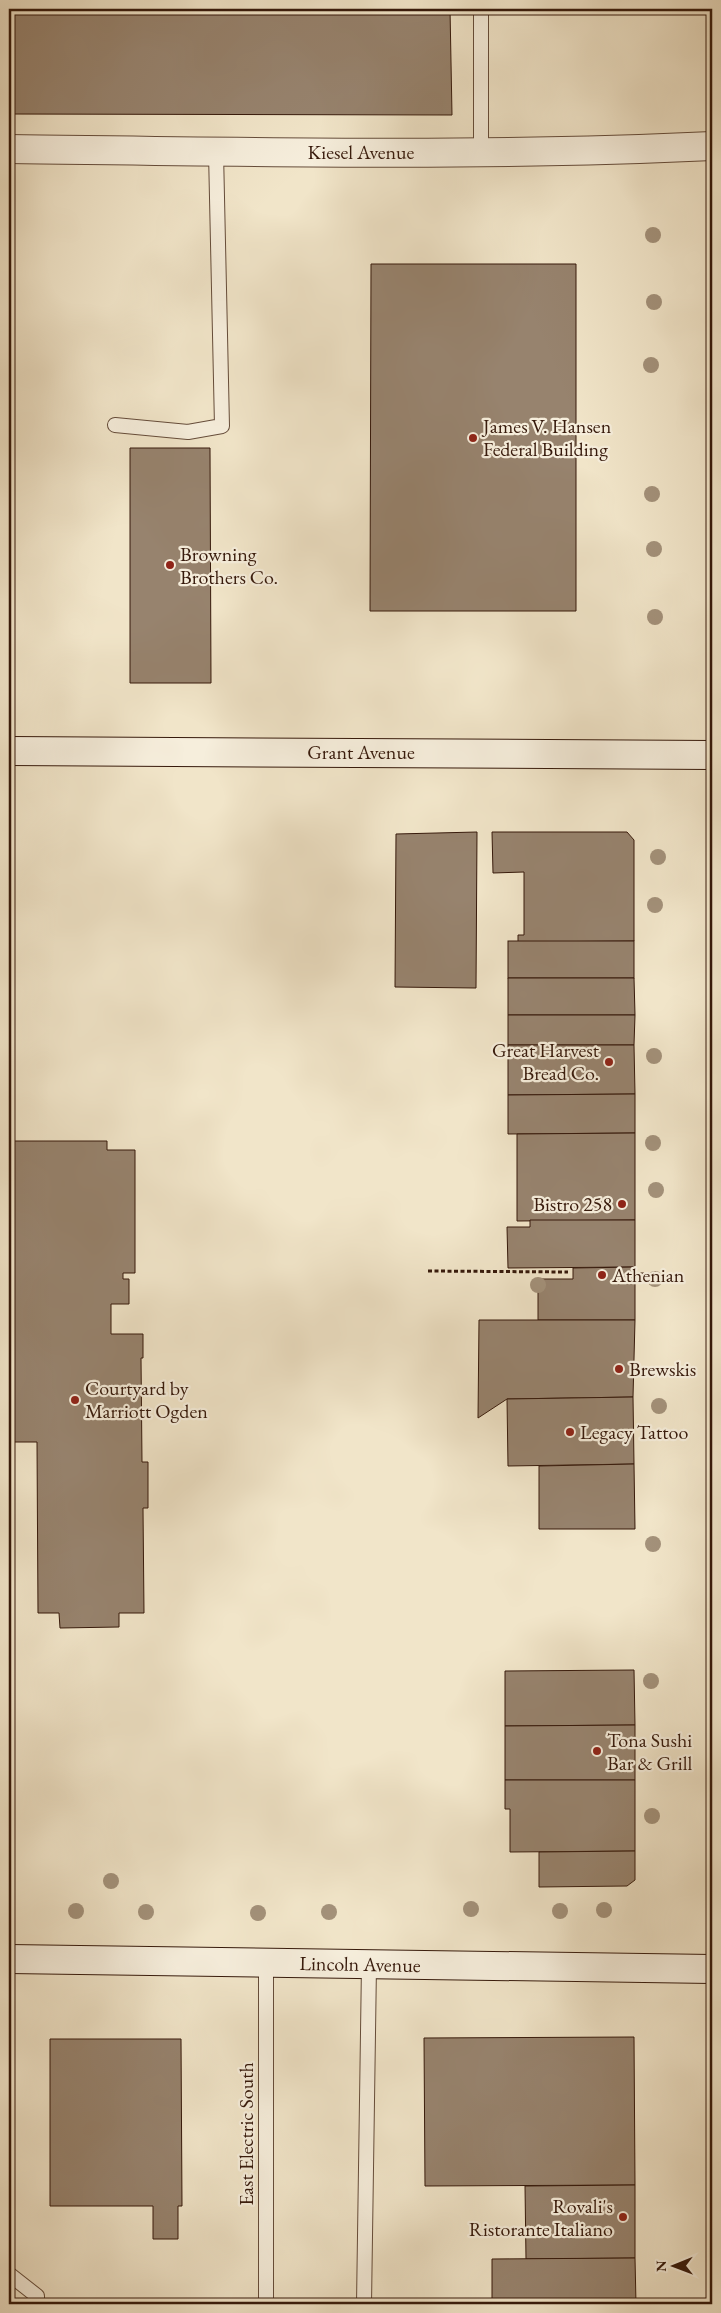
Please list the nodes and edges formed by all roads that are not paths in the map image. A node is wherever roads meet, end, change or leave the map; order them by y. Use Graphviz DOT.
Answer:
graph roads {
  1 [pos="481,9"];
  2 [pos="712,146"];
  3 [pos="9,149"];
  4 [pos="216,152"];
  5 [pos="481,152"];
  6 [pos="115,425"];
  7 [pos="9,751"];
  8 [pos="712,755"];
  9 [pos="9,1959"];
  10 [pos="266,1963"];
  11 [pos="369,1965"];
  12 [pos="712,1969"];
  13 [pos="9,2274"];
  14 [pos="37,2304"];
  15 [pos="266,2304"];
  16 [pos="364,2304"];
  1 -- 5 [label="lane"];
  2 -- 5 [label="street, Kiesel Avenue"];
  3 -- 4 [label="street, Kiesel Avenue"];
  4 -- 5 [label="street, Kiesel Avenue"];
  4 -- 6 [label="lane"];
  7 -- 8 [label="street, Grant Avenue"];
  9 -- 10 [label="street, Lincoln Avenue"];
  10 -- 11 [label="street, Lincoln Avenue"];
  10 -- 15 [label="lane, East Electric South"];
  11 -- 12 [label="street, Lincoln Avenue"];
  11 -- 16 [label="lane"];
  13 -- 14 [label="lane"];
}
